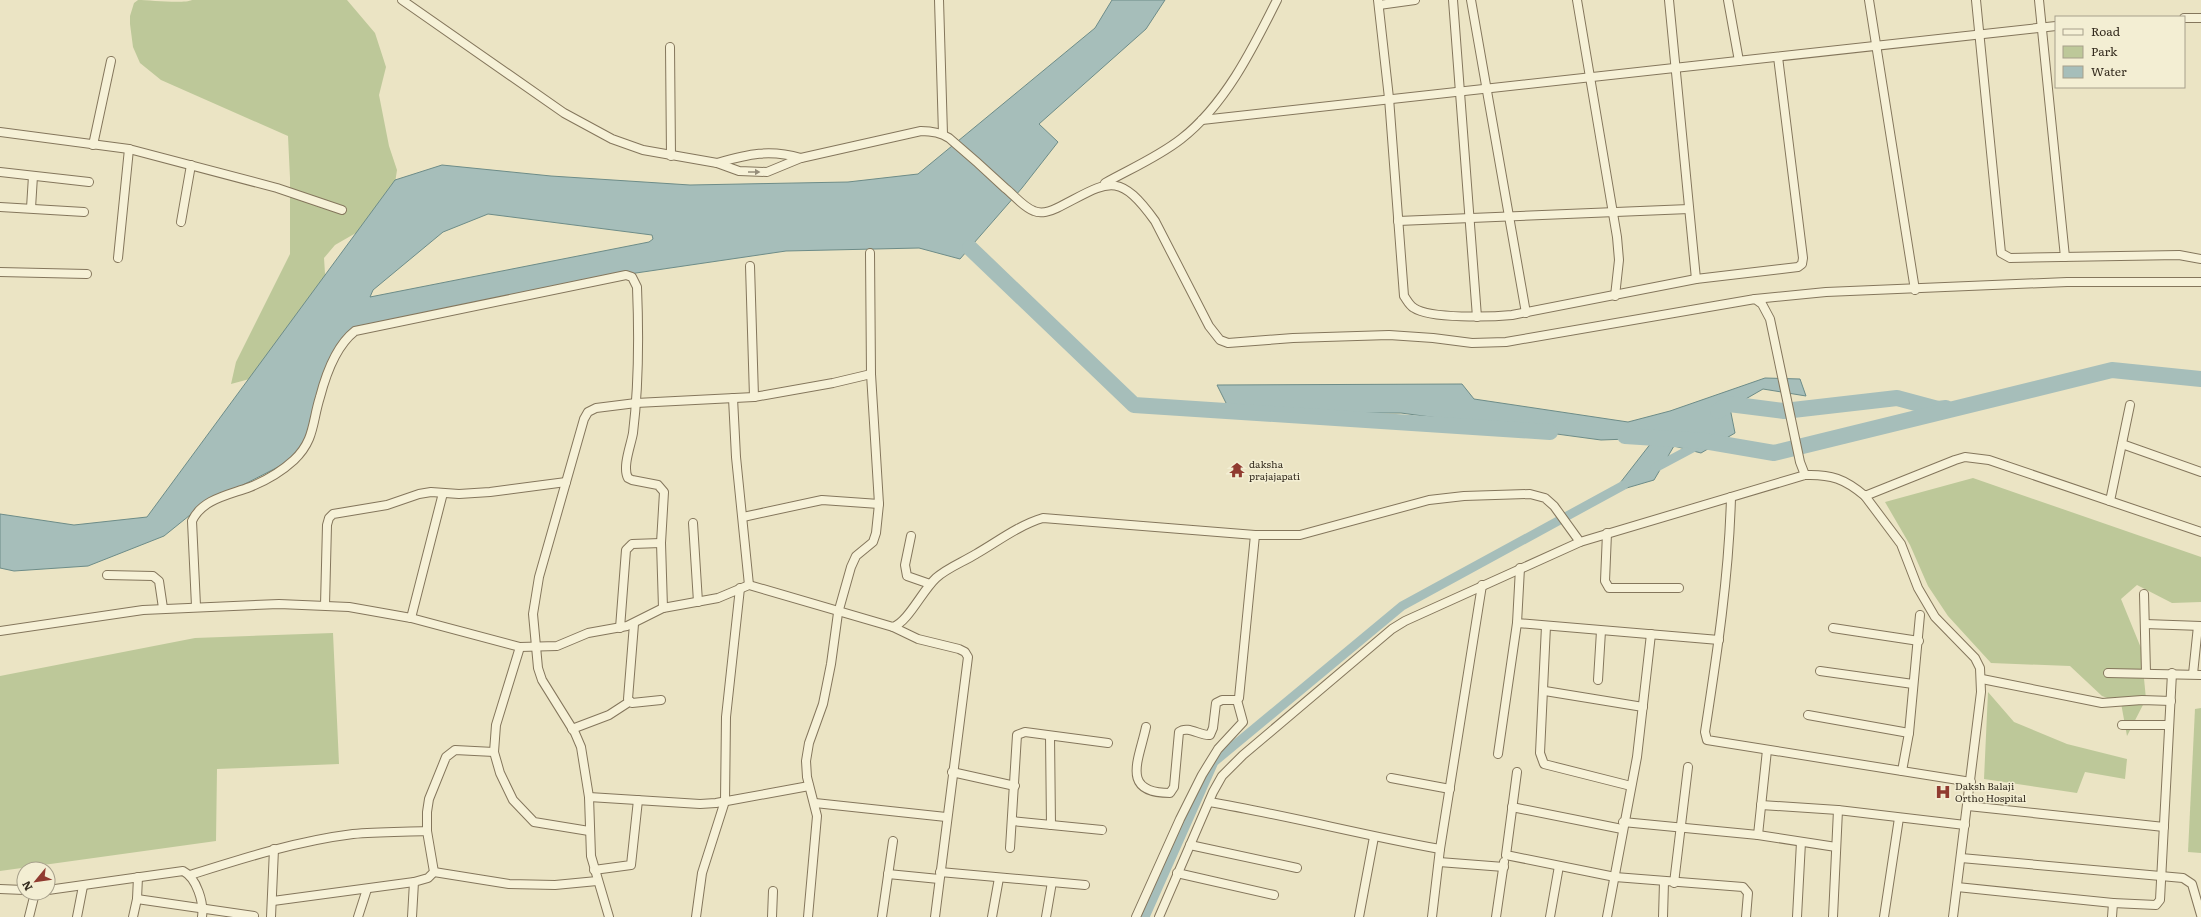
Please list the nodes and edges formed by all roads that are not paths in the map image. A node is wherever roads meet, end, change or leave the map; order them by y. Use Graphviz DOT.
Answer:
graph roads {
  1 [pos="402,0"];
  2 [pos="939,0"];
  3 [pos="1277,0"];
  4 [pos="1415,0"];
  5 [pos="1453,0"];
  6 [pos="1471,0"];
  7 [pos="1577,0"];
  8 [pos="1669,0"];
  9 [pos="1728,0"];
  10 [pos="1869,0"];
  11 [pos="1976,0"];
  12 [pos="2038,0"];
  13 [pos="1378,3"];
  14 [pos="2185,18"];
  15 [pos="2201,18"];
  16 [pos="2055,26"];
  17 [pos="2041,27"];
  18 [pos="1979,34"];
  19 [pos="1876,45"];
  20 [pos="670,47"];
  21 [pos="1778,57"];
  22 [pos="111,61"];
  23 [pos="1739,61"];
  24 [pos="1675,69"];
  25 [pos="1590,78"];
  26 [pos="1488,89"];
  27 [pos="1461,91"];
  28 [pos="1389,98"];
  29 [pos="1202,120"];
  30 [pos="0,132"];
  31 [pos="946,136"];
  32 [pos="93,144"];
  33 [pos="129,149"];
  34 [pos="671,156"];
  35 [pos="802,158"];
  36 [pos="717,163"];
  37 [pos="191,165"];
  38 [pos="0,172"];
  39 [pos="33,176"];
  40 [pos="89,182"];
  41 [pos="1103,185"];
  42 [pos="0,208"];
  43 [pos="31,208"];
  44 [pos="1689,209"];
  45 [pos="342,210"];
  46 [pos="84,212"];
  47 [pos="1614,213"];
  48 [pos="1510,217"];
  49 [pos="1470,218"];
  50 [pos="1398,221"];
  51 [pos="181,222"];
  52 [pos="870,253"];
  53 [pos="2065,257"];
  54 [pos="118,258"];
  55 [pos="2201,259"];
  56 [pos="750,266"];
  57 [pos="0,272"];
  58 [pos="87,274"];
  59 [pos="1696,279"];
  60 [pos="2201,282"];
  61 [pos="1915,290"];
  62 [pos="1615,296"];
  63 [pos="1755,299"];
  64 [pos="1526,312"];
  65 [pos="1477,317"];
  66 [pos="871,374"];
  67 [pos="754,397"];
  68 [pos="734,398"];
  69 [pos="636,403"];
  70 [pos="2130,405"];
  71 [pos="2122,444"];
  72 [pos="2201,472"];
  73 [pos="1805,475"];
  74 [pos="566,482"];
  75 [pos="442,493"];
  76 [pos="1865,496"];
  77 [pos="1732,497"];
  78 [pos="2110,501"];
  79 [pos="879,504"];
  80 [pos="743,517"];
  81 [pos="693,523"];
  82 [pos="2201,532"];
  83 [pos="1607,533"];
  84 [pos="1256,535"];
  85 [pos="911,536"];
  86 [pos="1580,542"];
  87 [pos="661,543"];
  88 [pos="1520,568"];
  89 [pos="107,575"];
  90 [pos="930,584"];
  91 [pos="749,585"];
  92 [pos="1482,585"];
  93 [pos="740,588"];
  94 [pos="1679,588"];
  95 [pos="2144,594"];
  96 [pos="698,602"];
  97 [pos="325,605"];
  98 [pos="196,606"];
  99 [pos="163,608"];
  100 [pos="663,608"];
  101 [pos="838,613"];
  102 [pos="1920,615"];
  103 [pos="410,618"];
  104 [pos="1517,623"];
  105 [pos="634,624"];
  106 [pos="2144,624"];
  107 [pos="1546,626"];
  108 [pos="2200,626"];
  109 [pos="893,627"];
  110 [pos="620,628"];
  111 [pos="1833,628"];
  112 [pos="0,631"];
  113 [pos="1601,631"];
  114 [pos="1651,634"];
  115 [pos="1719,640"];
  116 [pos="1919,641"];
  117 [pos="520,647"];
  118 [pos="536,647"];
  119 [pos="1820,671"];
  120 [pos="2108,673"];
  121 [pos="2146,673"];
  122 [pos="2172,673"];
  123 [pos="2197,674"];
  124 [pos="1982,679"];
  125 [pos="1598,680"];
  126 [pos="1913,684"];
  127 [pos="1545,690"];
  128 [pos="661,700"];
  129 [pos="1237,700"];
  130 [pos="2171,701"];
  131 [pos="629,702"];
  132 [pos="1643,708"];
  133 [pos="1808,716"];
  134 [pos="2122,725"];
  135 [pos="2169,726"];
  136 [pos="1146,727"];
  137 [pos="572,729"];
  138 [pos="1908,733"];
  139 [pos="1050,736"];
  140 [pos="1108,743"];
  141 [pos="1767,750"];
  142 [pos="494,752"];
  143 [pos="1498,754"];
  144 [pos="1688,767"];
  145 [pos="1902,771"];
  146 [pos="952,772"];
  147 [pos="1518,772"];
  148 [pos="1391,778"];
  149 [pos="1971,782"];
  150 [pos="809,786"];
  151 [pos="1015,786"];
  152 [pos="1631,786"];
  153 [pos="1450,789"];
  154 [pos="589,797"];
  155 [pos="638,800"];
  156 [pos="725,801"];
  157 [pos="1209,802"];
  158 [pos="815,804"];
  159 [pos="1762,805"];
  160 [pos="1968,806"];
  161 [pos="1512,807"];
  162 [pos="1838,810"];
  163 [pos="946,817"];
  164 [pos="1899,818"];
  165 [pos="1012,821"];
  166 [pos="1051,825"];
  167 [pos="1965,825"];
  168 [pos="1623,826"];
  169 [pos="2164,827"];
  170 [pos="1682,828"];
  171 [pos="1102,830"];
  172 [pos="427,831"];
  173 [pos="589,831"];
  174 [pos="1758,835"];
  175 [pos="1374,837"];
  176 [pos="893,841"];
  177 [pos="1801,842"];
  178 [pos="1190,845"];
  179 [pos="1836,847"];
  180 [pos="1010,848"];
  181 [pos="274,849"];
  182 [pos="1440,849"];
  183 [pos="1506,855"];
  184 [pos="1961,858"];
  185 [pos="1439,862"];
  186 [pos="1559,866"];
  187 [pos="1504,867"];
  188 [pos="1297,868"];
  189 [pos="594,870"];
  190 [pos="434,872"];
  191 [pos="1178,873"];
  192 [pos="888,874"];
  193 [pos="190,875"];
  194 [pos="940,875"];
  195 [pos="2161,875"];
  196 [pos="138,877"];
  197 [pos="1615,877"];
  198 [pos="999,878"];
  199 [pos="597,881"];
  200 [pos="414,882"];
  201 [pos="1052,882"];
  202 [pos="1664,882"];
  203 [pos="1674,883"];
  204 [pos="1086,885"];
  205 [pos="83,886"];
  206 [pos="1956,887"];
  207 [pos="0,889"];
  208 [pos="56,889"];
  209 [pos="367,889"];
  210 [pos="16,890"];
  211 [pos="773,891"];
  212 [pos="1274,895"];
  213 [pos="137,899"];
  214 [pos="33,901"];
  215 [pos="273,901"];
  216 [pos="2113,903"];
  217 [pos="202,914"];
  218 [pos="2201,915"];
  219 [pos="254,916"];
  220 [pos="29,917"];
  221 [pos="77,917"];
  222 [pos="133,917"];
  223 [pos="271,917"];
  224 [pos="358,917"];
  225 [pos="412,917"];
  226 [pos="609,917"];
  227 [pos="696,917"];
  228 [pos="772,917"];
  229 [pos="808,917"];
  230 [pos="882,917"];
  231 [pos="935,917"];
  232 [pos="992,917"];
  233 [pos="1046,917"];
  234 [pos="1136,917"];
  235 [pos="1159,917"];
  236 [pos="1359,917"];
  237 [pos="1432,917"];
  238 [pos="1496,917"];
  239 [pos="1550,917"];
  240 [pos="1607,917"];
  241 [pos="1663,917"];
  242 [pos="1746,917"];
  243 [pos="1797,917"];
  244 [pos="1833,917"];
  245 [pos="1884,917"];
  246 [pos="1953,917"];
  247 [pos="2112,917"];
  1 -- 34 [label="street"];
  2 -- 31 [label="street"];
  3 -- 29 [label="street"];
  4 -- 13 [label="street"];
  5 -- 27 [label="street"];
  6 -- 26 [label="street"];
  7 -- 25 [label="street"];
  8 -- 24 [label="street"];
  9 -- 23 [label="street"];
  10 -- 19 [label="street"];
  11 -- 18 [label="street"];
  12 -- 17 [label="street"];
  13 -- 28 [label="street"];
  14 -- 15 [label="street"];
  16 -- 17 [label="street"];
  17 -- 18 [label="street"];
  17 -- 53 [label="street"];
  18 -- 19 [label="street"];
  18 -- 53 [label="street"];
  19 -- 21 [label="street"];
  19 -- 61 [label="street"];
  20 -- 34 [label="street"];
  21 -- 23 [label="street"];
  21 -- 59 [label="street"];
  22 -- 32 [label="street"];
  23 -- 24 [label="street"];
  24 -- 25 [label="street"];
  24 -- 44 [label="street"];
  25 -- 26 [label="street"];
  25 -- 47 [label="street"];
  26 -- 27 [label="street"];
  26 -- 48 [label="street"];
  27 -- 28 [label="street"];
  27 -- 49 [label="street"];
  28 -- 29 [label="street"];
  28 -- 50 [label="street"];
  29 -- 41 [label="street"];
  30 -- 32 [label="street"];
  31 -- 35 [label="street"];
  31 -- 41 [label="street"];
  32 -- 33 [label="street"];
  33 -- 37 [label="street"];
  33 -- 54 [label="street"];
  34 -- 36 [label="street"];
  35 -- 36 [label="street"];
  36 -- 35 [label="street, one-way"];
  37 -- 45 [label="street"];
  37 -- 51 [label="street"];
  38 -- 39 [label="street"];
  39 -- 40 [label="street"];
  39 -- 43 [label="street"];
  41 -- 63 [label="street"];
  42 -- 43 [label="street"];
  43 -- 46 [label="street"];
  44 -- 47 [label="street"];
  44 -- 59 [label="street"];
  47 -- 48 [label="street"];
  47 -- 62 [label="street"];
  48 -- 49 [label="street"];
  48 -- 64 [label="street"];
  49 -- 50 [label="street"];
  49 -- 65 [label="street"];
  50 -- 65 [label="street"];
  52 -- 66 [label="street"];
  53 -- 55 [label="street"];
  56 -- 67 [label="street"];
  57 -- 58 [label="street"];
  59 -- 62 [label="street"];
  60 -- 61 [label="street"];
  61 -- 63 [label="street"];
  62 -- 64 [label="street"];
  63 -- 73 [label="street"];
  64 -- 65 [label="street"];
  66 -- 67 [label="street"];
  66 -- 79 [label="street"];
  67 -- 68 [label="street"];
  68 -- 69 [label="street"];
  68 -- 80 [label="street"];
  69 -- 74 [label="street"];
  69 -- 87 [label="street"];
  69 -- 98 [label="street"];
  70 -- 71 [label="street"];
  71 -- 72 [label="street"];
  71 -- 78 [label="street"];
  73 -- 76 [label="street"];
  73 -- 77 [label="street"];
  74 -- 75 [label="street"];
  74 -- 118 [label="street"];
  75 -- 97 [label="street"];
  75 -- 103 [label="street"];
  76 -- 78 [label="street"];
  76 -- 124 [label="street"];
  77 -- 83 [label="street"];
  77 -- 115 [label="street"];
  78 -- 82 [label="street"];
  79 -- 80 [label="street"];
  79 -- 101 [label="street"];
  80 -- 91 [label="street"];
  81 -- 96 [label="street"];
  83 -- 86 [label="street"];
  83 -- 94 [label="street"];
  84 -- 86 [label="street"];
  84 -- 90 [label="street"];
  84 -- 129 [label="street"];
  85 -- 90 [label="street"];
  86 -- 88 [label="street"];
  87 -- 100 [label="street"];
  87 -- 110 [label="street"];
  88 -- 92 [label="street"];
  88 -- 104 [label="street"];
  89 -- 99 [label="street"];
  90 -- 109 [label="street"];
  91 -- 93 [label="street"];
  91 -- 101 [label="street"];
  92 -- 153 [label="street"];
  92 -- 157 [label="street"];
  93 -- 96 [label="street"];
  93 -- 156 [label="street"];
  95 -- 106 [label="street"];
  96 -- 100 [label="street"];
  97 -- 98 [label="street"];
  97 -- 103 [label="street"];
  98 -- 99 [label="street"];
  99 -- 112 [label="street"];
  100 -- 105 [label="street"];
  101 -- 109 [label="street"];
  101 -- 150 [label="street"];
  102 -- 116 [label="street"];
  103 -- 117 [label="street"];
  104 -- 107 [label="street"];
  104 -- 143 [label="street"];
  105 -- 110 [label="street"];
  105 -- 131 [label="street"];
  106 -- 108 [label="street"];
  106 -- 121 [label="street"];
  107 -- 113 [label="street"];
  107 -- 127 [label="street"];
  108 -- 123 [label="street"];
  109 -- 146 [label="street"];
  110 -- 118 [label="street"];
  111 -- 116 [label="street"];
  113 -- 114 [label="street"];
  113 -- 125 [label="street"];
  114 -- 115 [label="street"];
  114 -- 132 [label="street"];
  115 -- 141 [label="street"];
  116 -- 126 [label="street"];
  117 -- 118 [label="street"];
  117 -- 142 [label="street"];
  118 -- 137 [label="street"];
  119 -- 126 [label="street"];
  120 -- 121 [label="street"];
  121 -- 122 [label="street"];
  122 -- 123 [label="street"];
  122 -- 130 [label="street"];
  124 -- 130 [label="street"];
  124 -- 149 [label="street"];
  126 -- 138 [label="street"];
  127 -- 132 [label="street"];
  127 -- 152 [label="street"];
  128 -- 131 [label="street"];
  129 -- 136 [label="street"];
  129 -- 234 [label="street"];
  130 -- 135 [label="street"];
  131 -- 137 [label="street"];
  132 -- 152 [label="street"];
  133 -- 138 [label="street"];
  134 -- 135 [label="street"];
  135 -- 169 [label="street"];
  137 -- 154 [label="street"];
  138 -- 145 [label="street"];
  139 -- 140 [label="street"];
  139 -- 151 [label="street"];
  139 -- 166 [label="street"];
  141 -- 145 [label="street"];
  141 -- 159 [label="street"];
  142 -- 172 [label="street"];
  142 -- 173 [label="street"];
  144 -- 170 [label="street"];
  145 -- 149 [label="street"];
  146 -- 151 [label="street"];
  146 -- 163 [label="street"];
  147 -- 161 [label="street"];
  148 -- 153 [label="street"];
  149 -- 160 [label="street"];
  150 -- 156 [label="street"];
  150 -- 158 [label="street"];
  151 -- 165 [label="street"];
  152 -- 168 [label="street"];
  153 -- 182 [label="street"];
  154 -- 155 [label="street"];
  154 -- 173 [label="street"];
  155 -- 156 [label="street"];
  155 -- 189 [label="street"];
  156 -- 227 [label="street"];
  157 -- 175 [label="street"];
  157 -- 178 [label="street"];
  158 -- 163 [label="street"];
  158 -- 229 [label="street"];
  159 -- 162 [label="street"];
  159 -- 174 [label="street"];
  160 -- 167 [label="street"];
  160 -- 169 [label="street"];
  161 -- 168 [label="street"];
  161 -- 183 [label="street"];
  162 -- 164 [label="street"];
  162 -- 179 [label="street"];
  163 -- 194 [label="street"];
  164 -- 167 [label="street"];
  164 -- 245 [label="street"];
  165 -- 166 [label="street"];
  165 -- 180 [label="street"];
  166 -- 171 [label="street"];
  167 -- 184 [label="street"];
  168 -- 170 [label="street"];
  168 -- 197 [label="street"];
  169 -- 195 [label="street"];
  170 -- 174 [label="street"];
  170 -- 203 [label="street"];
  172 -- 181 [label="street"];
  172 -- 190 [label="street"];
  173 -- 189 [label="street"];
  174 -- 177 [label="street"];
  175 -- 182 [label="street"];
  175 -- 236 [label="street"];
  176 -- 192 [label="street"];
  177 -- 179 [label="street"];
  177 -- 243 [label="street"];
  178 -- 188 [label="street"];
  178 -- 191 [label="street"];
  179 -- 244 [label="street"];
  181 -- 193 [label="street"];
  181 -- 215 [label="street"];
  182 -- 185 [label="street"];
  183 -- 186 [label="street"];
  183 -- 187 [label="street"];
  184 -- 195 [label="street"];
  184 -- 206 [label="street"];
  185 -- 187 [label="street"];
  185 -- 237 [label="street"];
  186 -- 197 [label="street"];
  186 -- 239 [label="street"];
  187 -- 238 [label="street"];
  189 -- 199 [label="street"];
  190 -- 199 [label="street"];
  190 -- 200 [label="street"];
  191 -- 212 [label="street"];
  191 -- 235 [label="street"];
  192 -- 194 [label="street"];
  192 -- 230 [label="street"];
  193 -- 196 [label="street"];
  193 -- 217 [label="street"];
  194 -- 198 [label="street"];
  194 -- 231 [label="street"];
  195 -- 216 [label="street"];
  195 -- 218 [label="street"];
  196 -- 205 [label="street"];
  196 -- 213 [label="street"];
  197 -- 202 [label="street"];
  197 -- 240 [label="street"];
  198 -- 201 [label="street"];
  198 -- 232 [label="street"];
  199 -- 226 [label="street"];
  200 -- 209 [label="street"];
  200 -- 225 [label="street"];
  201 -- 204 [label="street"];
  201 -- 233 [label="street"];
  202 -- 203 [label="street"];
  202 -- 241 [label="street"];
  203 -- 242 [label="street"];
  205 -- 208 [label="street"];
  205 -- 221 [label="street"];
  206 -- 216 [label="street"];
  206 -- 246 [label="street"];
  207 -- 210 [label="street"];
  209 -- 215 [label="street"];
  209 -- 224 [label="street"];
  211 -- 228 [label="street"];
  213 -- 217 [label="street"];
  213 -- 222 [label="street"];
  214 -- 220 [label="street"];
  215 -- 223 [label="street"];
  216 -- 247 [label="street"];
  217 -- 219 [label="street"];
}
